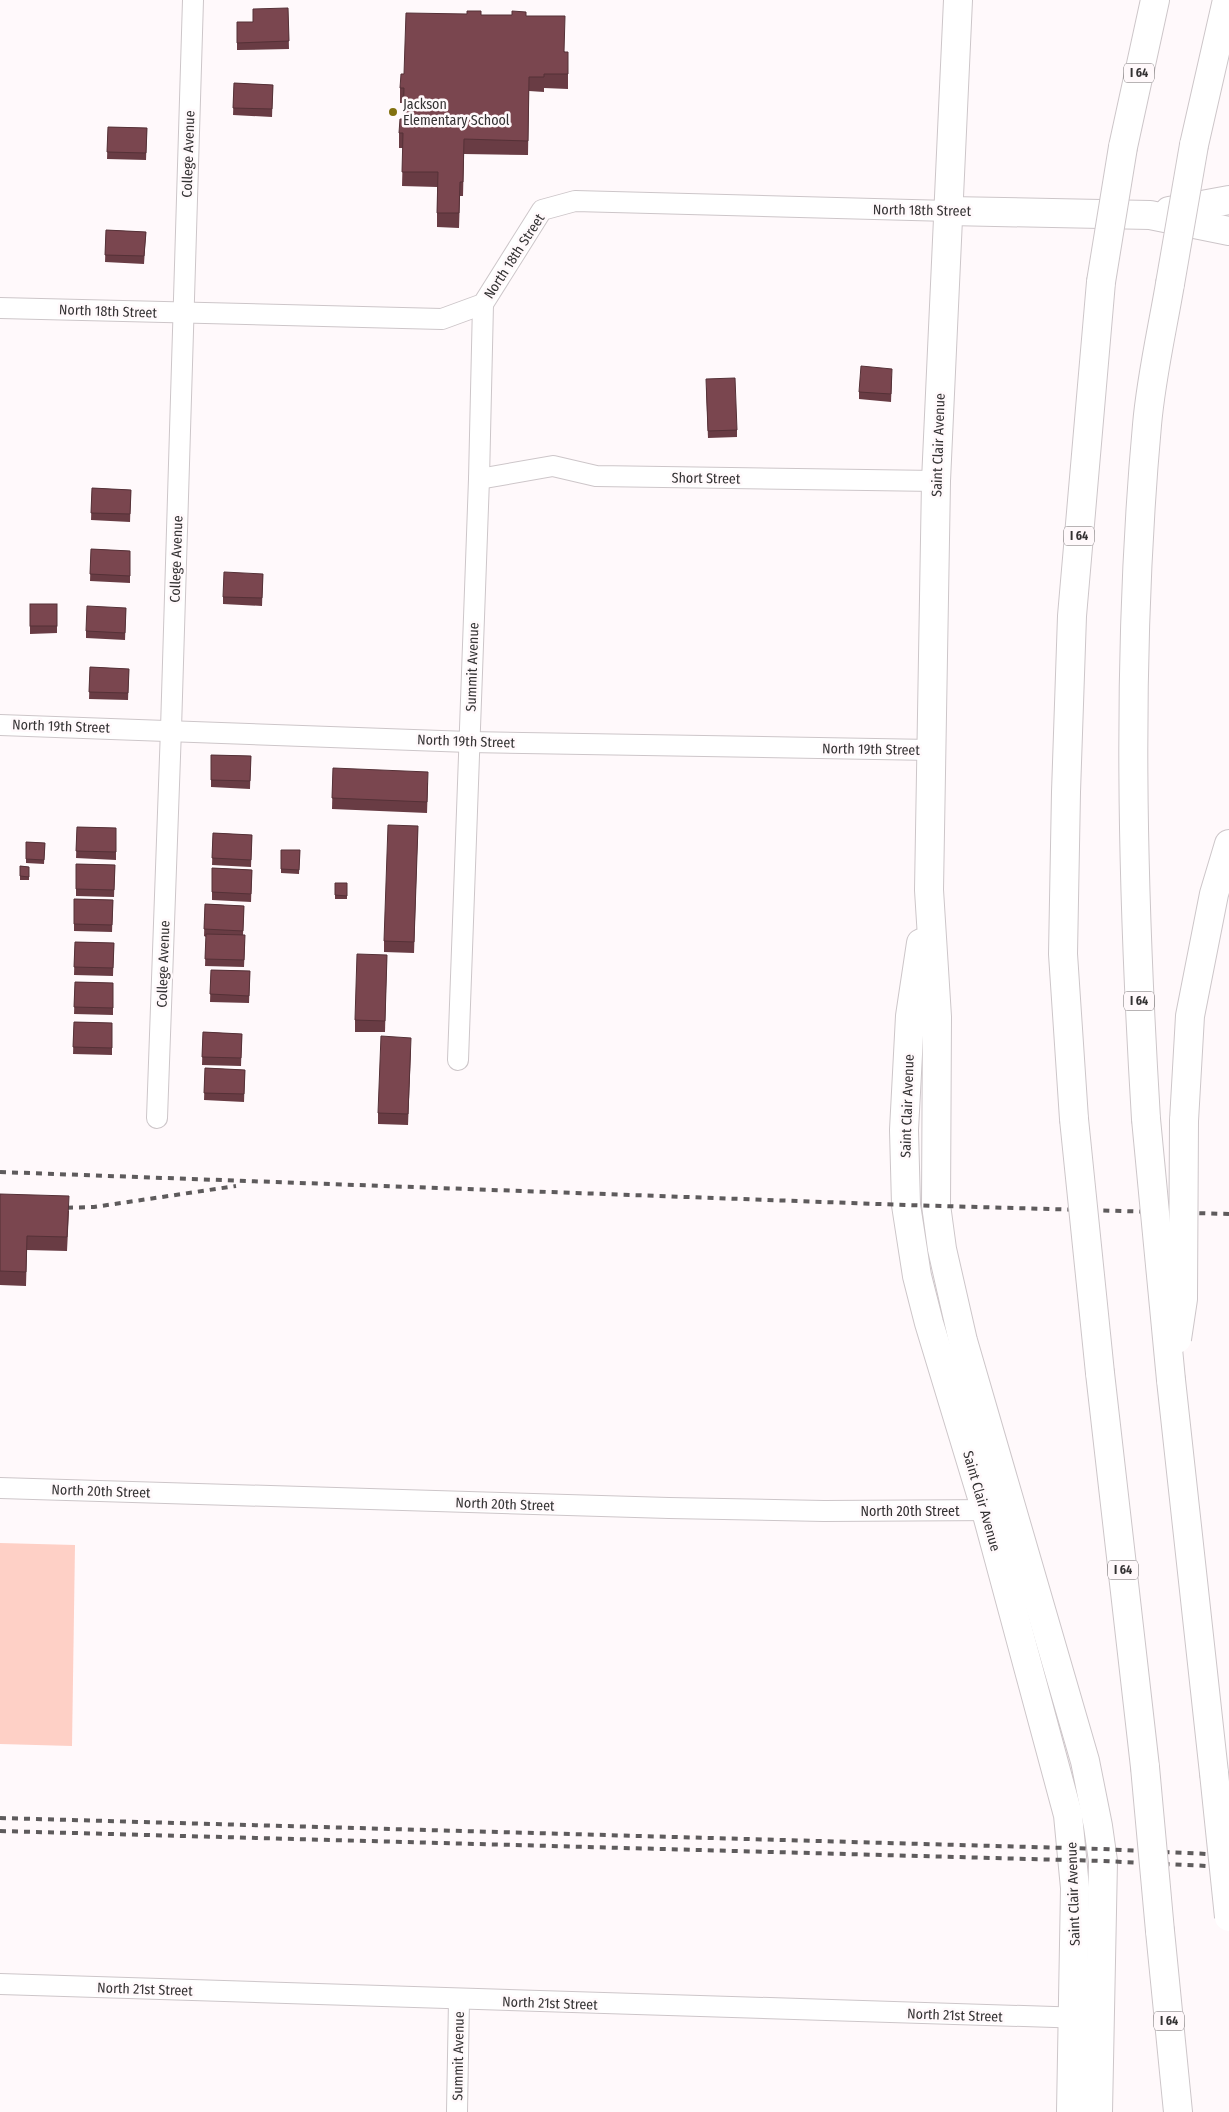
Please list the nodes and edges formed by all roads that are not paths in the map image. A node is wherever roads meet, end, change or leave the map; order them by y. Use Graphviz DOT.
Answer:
graph roads {
  1 [pos="193,0"];
  2 [pos="958,0"];
  3 [pos="1155,0"];
  4 [pos="1227,0"];
  5 [pos="1229,200"];
  6 [pos="949,211"];
  7 [pos="1150,215"];
  8 [pos="1229,231"];
  9 [pos="483,304"];
  10 [pos="0,308"];
  11 [pos="184,313"];
  12 [pos="479,479"];
  13 [pos="936,481"];
  14 [pos="0,725"];
  15 [pos="171,729"];
  16 [pos="469,742"];
  17 [pos="932,750"];
  18 [pos="1229,844"];
  19 [pos="458,1060"];
  20 [pos="157,1118"];
  21 [pos="1171,1380"];
  22 [pos="0,1488"];
  23 [pos="998,1510"];
  24 [pos="1229,1917"];
  25 [pos="0,1984"];
  26 [pos="459,2000"];
  27 [pos="1100,2018"];
  28 [pos="1074,2019"];
  29 [pos="457,2112"];
  30 [pos="1071,2112"];
  31 [pos="1098,2112"];
  32 [pos="1178,2112"];
  1 -- 11 [label="street, College Avenue"];
  2 -- 6 [label="main road, Saint Clair Avenue"];
  3 -- 32 [label="main road, I 64, bridge"];
  4 -- 21 [label="main road, I 64, bridge"];
  5 -- 7 [label="main road, North 18th Street"];
  6 -- 7 [label="main road, North 18th Street"];
  6 -- 9 [label="street, North 18th Street"];
  6 -- 13 [label="main road, Saint Clair Avenue"];
  7 -- 8 [label="main road, North 18th Street"];
  9 -- 11 [label="street, North 18th Street"];
  9 -- 12 [label="street, Summit Avenue"];
  10 -- 11 [label="street, North 18th Street"];
  11 -- 15 [label="street, College Avenue"];
  12 -- 13 [label="street, Short Street"];
  12 -- 16 [label="street, Summit Avenue"];
  13 -- 17 [label="main road, Saint Clair Avenue"];
  14 -- 15 [label="street, North 19th Street"];
  15 -- 16 [label="street, North 19th Street"];
  15 -- 20 [label="street, College Avenue"];
  16 -- 17 [label="street, North 19th Street"];
  16 -- 19 [label="street, Summit Avenue"];
  17 -- 23 [label="main road, Saint Clair Avenue"];
  18 -- 21 [label="main road, bridge"];
  21 -- 24 [label="main road, I 64, bridge"];
  22 -- 23 [label="street, North 20th Street"];
  23 -- 27 [label="main road, Saint Clair Avenue"];
  23 -- 28 [label="main road, Saint Clair Avenue"];
  25 -- 26 [label="street, North 21st Street"];
  26 -- 28 [label="street, North 21st Street"];
  26 -- 29 [label="street, Summit Avenue"];
  27 -- 28 [label="street, North 21st Street"];
  27 -- 31 [label="main road, Saint Clair Avenue"];
  28 -- 30 [label="main road, Saint Clair Avenue"];
}
